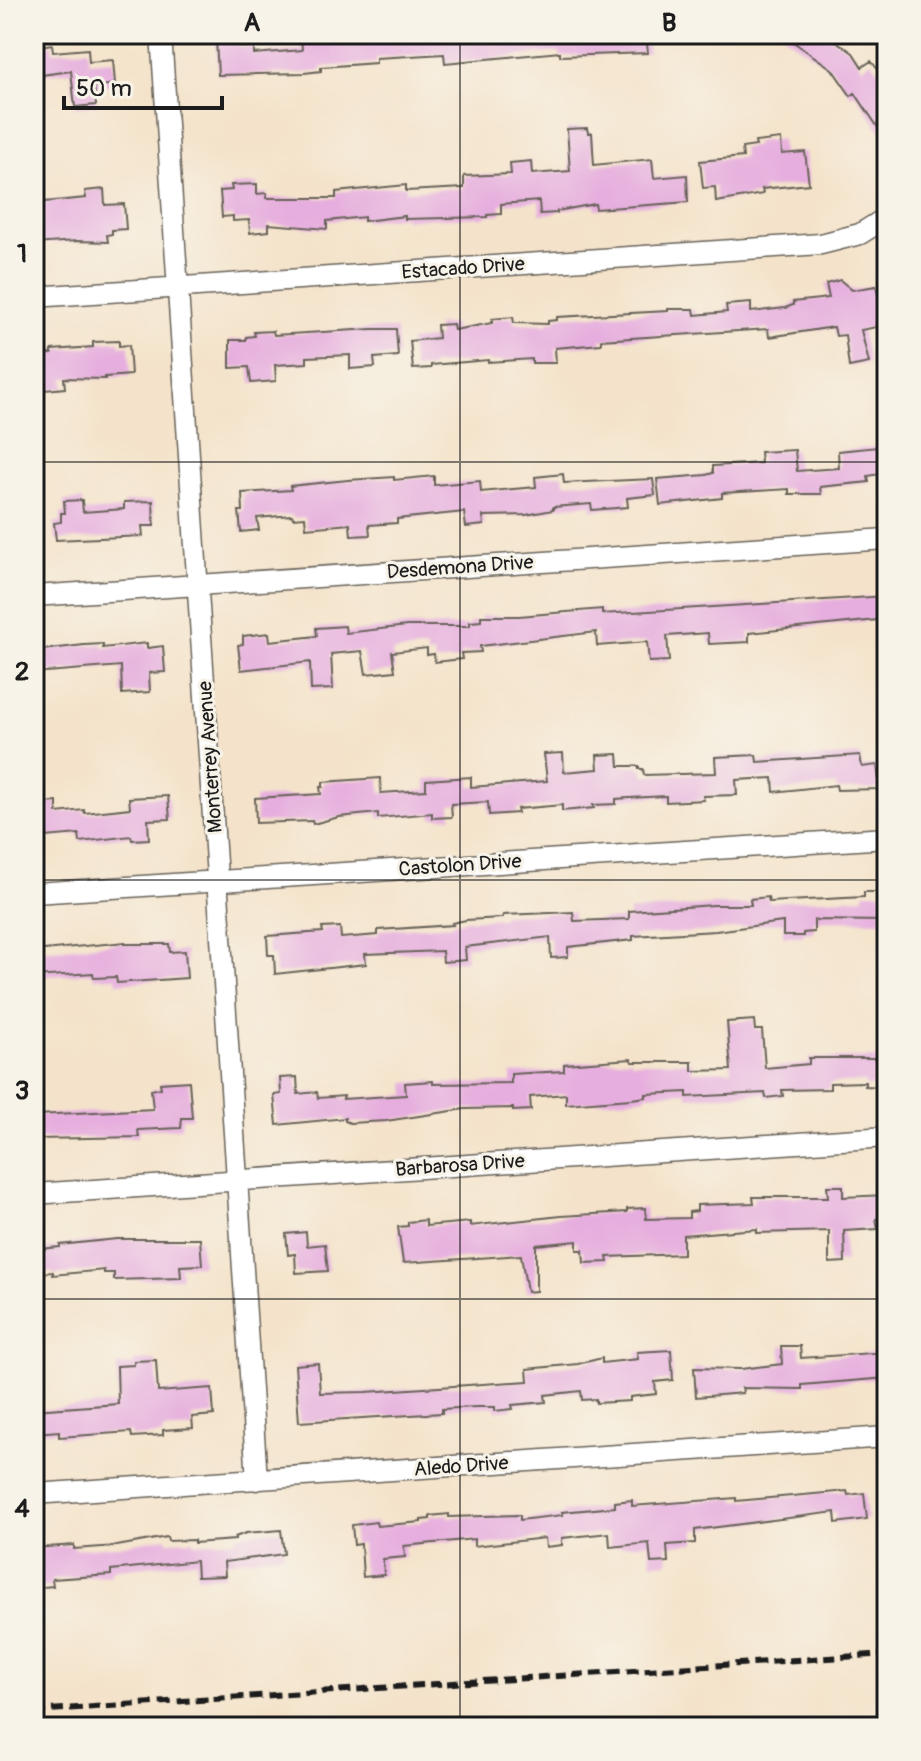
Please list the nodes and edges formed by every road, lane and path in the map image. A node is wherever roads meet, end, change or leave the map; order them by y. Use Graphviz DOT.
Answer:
graph roads {
  1 [pos="161,34"];
  2 [pos="887,217"];
  3 [pos="178,287"];
  4 [pos="34,297"];
  5 [pos="887,539"];
  6 [pos="198,584"];
  7 [pos="34,596"];
  8 [pos="887,838"];
  9 [pos="218,881"];
  10 [pos="34,893"];
  11 [pos="887,1137"];
  12 [pos="238,1180"];
  13 [pos="34,1194"];
  14 [pos="887,1437"];
  15 [pos="257,1480"];
  16 [pos="34,1494"];
  1 -- 3 [label="street, Monterrey Avenue"];
  2 -- 3 [label="street, Estacado Drive"];
  3 -- 4 [label="street, Estacado Drive"];
  3 -- 6 [label="street, Monterrey Avenue"];
  5 -- 6 [label="street, Desdemona Drive"];
  6 -- 7 [label="street, Desdemona Drive"];
  6 -- 9 [label="street, Monterrey Avenue"];
  8 -- 9 [label="street, Castolon Drive"];
  9 -- 10 [label="street, Castolon Drive"];
  9 -- 12 [label="street, Monterrey Avenue"];
  11 -- 12 [label="street, Barbarosa Drive"];
  12 -- 13 [label="street, Barbarosa Drive"];
  12 -- 15 [label="street, Monterrey Avenue"];
  14 -- 15 [label="street, Aledo Drive"];
  15 -- 16 [label="street, Aledo Drive"];
}
